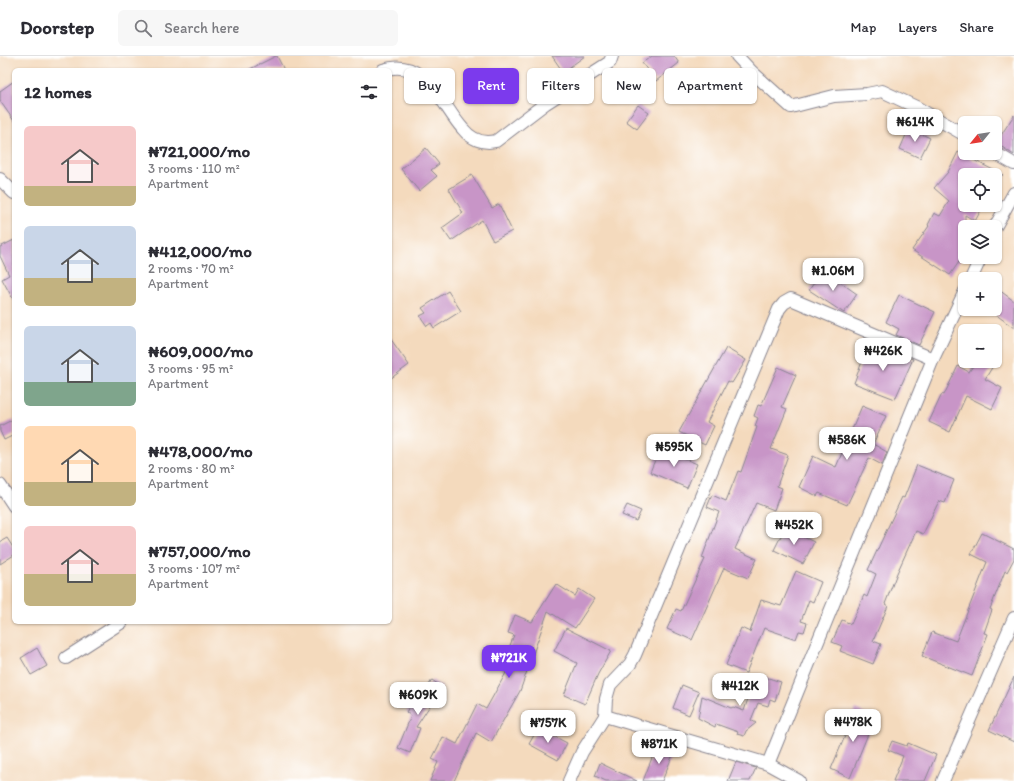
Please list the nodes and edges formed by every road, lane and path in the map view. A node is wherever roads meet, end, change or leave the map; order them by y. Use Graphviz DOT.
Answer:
graph roads {
  1 [pos="612,56"];
  2 [pos="737,56"];
  3 [pos="386,68"];
  4 [pos="958,131"];
  5 [pos="1002,157"];
  6 [pos="1014,164"];
  7 [pos="0,179"];
  8 [pos="12,192"];
  9 [pos="1014,193"];
  10 [pos="999,220"];
  11 [pos="958,306"];
  12 [pos="933,359"];
  13 [pos="0,485"];
  14 [pos="12,503"];
  15 [pos="1014,618"];
  16 [pos="119,624"];
  17 [pos="66,658"];
  18 [pos="605,716"];
  19 [pos="768,764"];
  20 [pos="569,781"];
  21 [pos="799,781"];
  22 [pos="943,781"];
  1 -- 3 [label="street"];
  2 -- 4 [label="street"];
  5 -- 6 [label="street"];
  7 -- 8 [label="street"];
  9 -- 10 [label="street"];
  11 -- 12 [label="street"];
  12 -- 18 [label="street"];
  12 -- 19 [label="street"];
  13 -- 14 [label="street"];
  15 -- 22 [label="street"];
  16 -- 17 [label="street"];
  18 -- 19 [label="street"];
  18 -- 20 [label="street"];
  19 -- 21 [label="street"];
}
